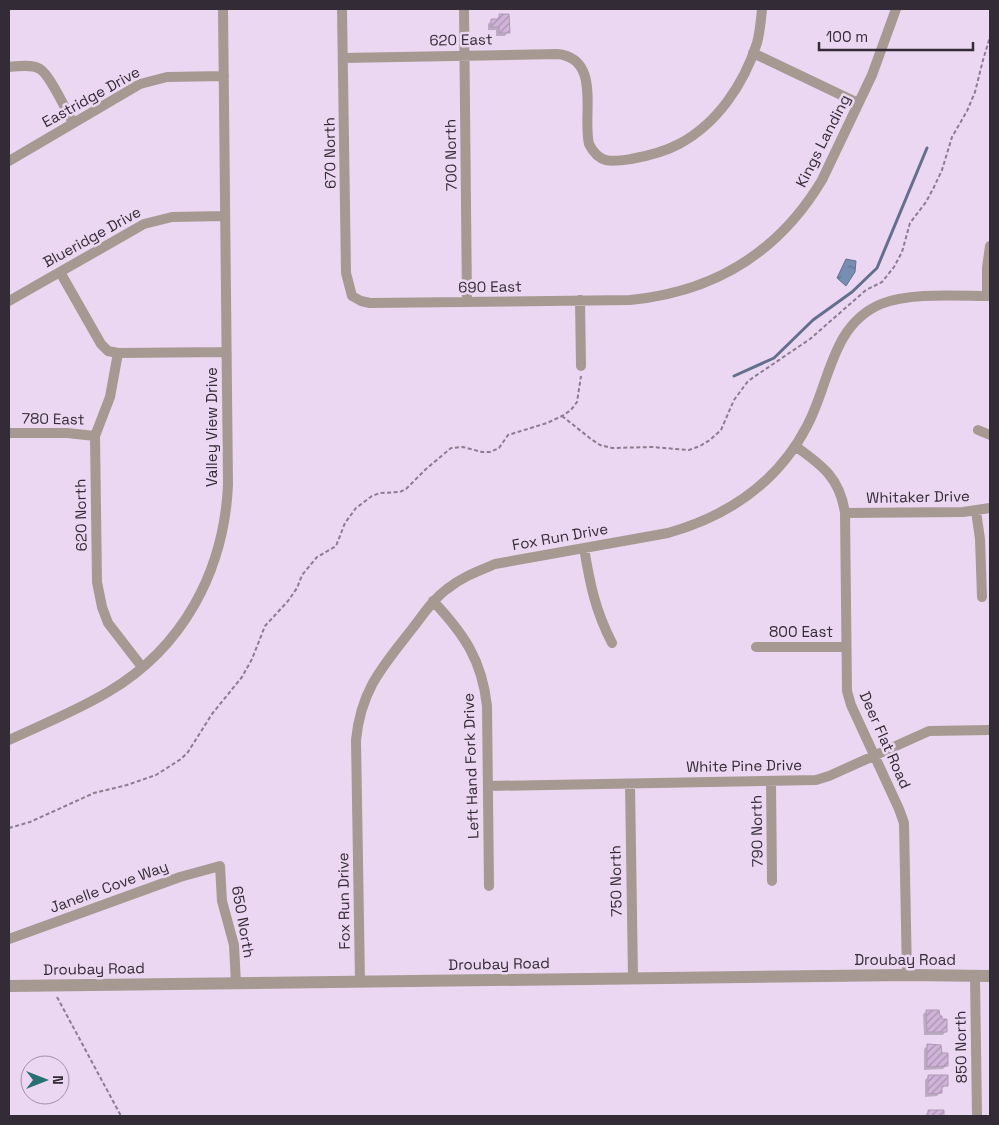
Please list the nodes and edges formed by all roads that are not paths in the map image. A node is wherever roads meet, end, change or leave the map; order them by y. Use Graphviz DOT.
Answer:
graph roads {
  1 [pos="223,9"];
  2 [pos="342,9"];
  3 [pos="464,9"];
  4 [pos="762,9"];
  5 [pos="896,9"];
  6 [pos="753,53"];
  7 [pos="465,55"];
  8 [pos="343,58"];
  9 [pos="9,67"];
  10 [pos="224,76"];
  11 [pos="858,103"];
  12 [pos="73,123"];
  13 [pos="9,161"];
  14 [pos="225,216"];
  15 [pos="990,246"];
  16 [pos="60,272"];
  17 [pos="352,296"];
  18 [pos="989,296"];
  19 [pos="580,300"];
  20 [pos="630,300"];
  21 [pos="9,301"];
  22 [pos="468,302"];
  23 [pos="226,352"];
  24 [pos="118,353"];
  25 [pos="581,366"];
  26 [pos="978,430"];
  27 [pos="9,433"];
  28 [pos="990,435"];
  29 [pos="96,436"];
  30 [pos="795,446"];
  31 [pos="990,508"];
  32 [pos="976,511"];
  33 [pos="845,512"];
  34 [pos="584,548"];
  35 [pos="982,597"];
  36 [pos="433,601"];
  37 [pos="612,643"];
  38 [pos="756,647"];
  39 [pos="846,647"];
  40 [pos="142,667"];
  41 [pos="990,730"];
  42 [pos="9,740"];
  43 [pos="874,756"];
  44 [pos="771,781"];
  45 [pos="630,784"];
  46 [pos="488,786"];
  47 [pos="220,866"];
  48 [pos="772,881"];
  49 [pos="490,886"];
  50 [pos="9,938"];
  51 [pos="907,975"];
  52 [pos="975,976"];
  53 [pos="990,976"];
  54 [pos="633,978"];
  55 [pos="360,982"];
  56 [pos="236,984"];
  57 [pos="9,986"];
  58 [pos="977,1116"];
  1 -- 10 [label="street, Valley View Drive"];
  2 -- 8 [label="street, 670 North"];
  3 -- 7 [label="street, 700 North"];
  4 -- 6 [label="street"];
  5 -- 11 [label="street, Kings Landing"];
  6 -- 7 [label="street, 620 East"];
  6 -- 11 [label="street"];
  7 -- 8 [label="street, 620 East"];
  7 -- 22 [label="street, 700 North"];
  8 -- 17 [label="street, 670 North"];
  9 -- 12 [label="street"];
  10 -- 12 [label="street, Eastridge Drive"];
  10 -- 14 [label="street, Valley View Drive"];
  11 -- 20 [label="street, Kings Landing"];
  12 -- 13 [label="street, Eastridge Drive"];
  14 -- 16 [label="street, Blueridge Drive"];
  14 -- 23 [label="street, Valley View Drive"];
  15 -- 18 [label="street"];
  16 -- 21 [label="street, Blueridge Drive"];
  16 -- 24 [label="street"];
  17 -- 22 [label="street, 690 East"];
  18 -- 30 [label="street, Fox Run Drive"];
  19 -- 20 [label="street, 690 East"];
  19 -- 22 [label="street, 690 East"];
  19 -- 25 [label="street"];
  23 -- 24 [label="street"];
  23 -- 40 [label="street, Valley View Drive"];
  24 -- 29 [label="street, 620 North"];
  26 -- 28 [label="street"];
  27 -- 29 [label="street, 780 East"];
  29 -- 40 [label="street, 620 North"];
  30 -- 33 [label="street, Deer Flat Road"];
  30 -- 34 [label="street, Fox Run Drive"];
  31 -- 32 [label="street, Whitaker Drive"];
  32 -- 33 [label="street, Whitaker Drive"];
  32 -- 35 [label="street"];
  33 -- 39 [label="street, Deer Flat Road"];
  34 -- 36 [label="street, Fox Run Drive"];
  34 -- 37 [label="street"];
  36 -- 46 [label="street, Left Hand Fork Drive"];
  36 -- 55 [label="street, Fox Run Drive"];
  38 -- 39 [label="street, 800 East"];
  39 -- 43 [label="street, Deer Flat Road"];
  40 -- 42 [label="street, Valley View Drive"];
  41 -- 43 [label="street, White Pine Drive"];
  43 -- 44 [label="street, White Pine Drive"];
  43 -- 51 [label="street, Deer Flat Road"];
  44 -- 45 [label="street, White Pine Drive"];
  44 -- 48 [label="street, 790 North"];
  45 -- 46 [label="street, White Pine Drive"];
  45 -- 54 [label="street, 750 North"];
  46 -- 49 [label="street, Left Hand Fork Drive"];
  47 -- 50 [label="street, Janelle Cove Way"];
  47 -- 56 [label="street, 650 North"];
  51 -- 52 [label="street, Droubay Road"];
  51 -- 54 [label="street, Droubay Road"];
  52 -- 53 [label="street, Droubay Road"];
  52 -- 58 [label="street, 850 North"];
  54 -- 55 [label="street, Droubay Road"];
  55 -- 56 [label="street, Droubay Road"];
  56 -- 57 [label="street, Droubay Road"];
}
